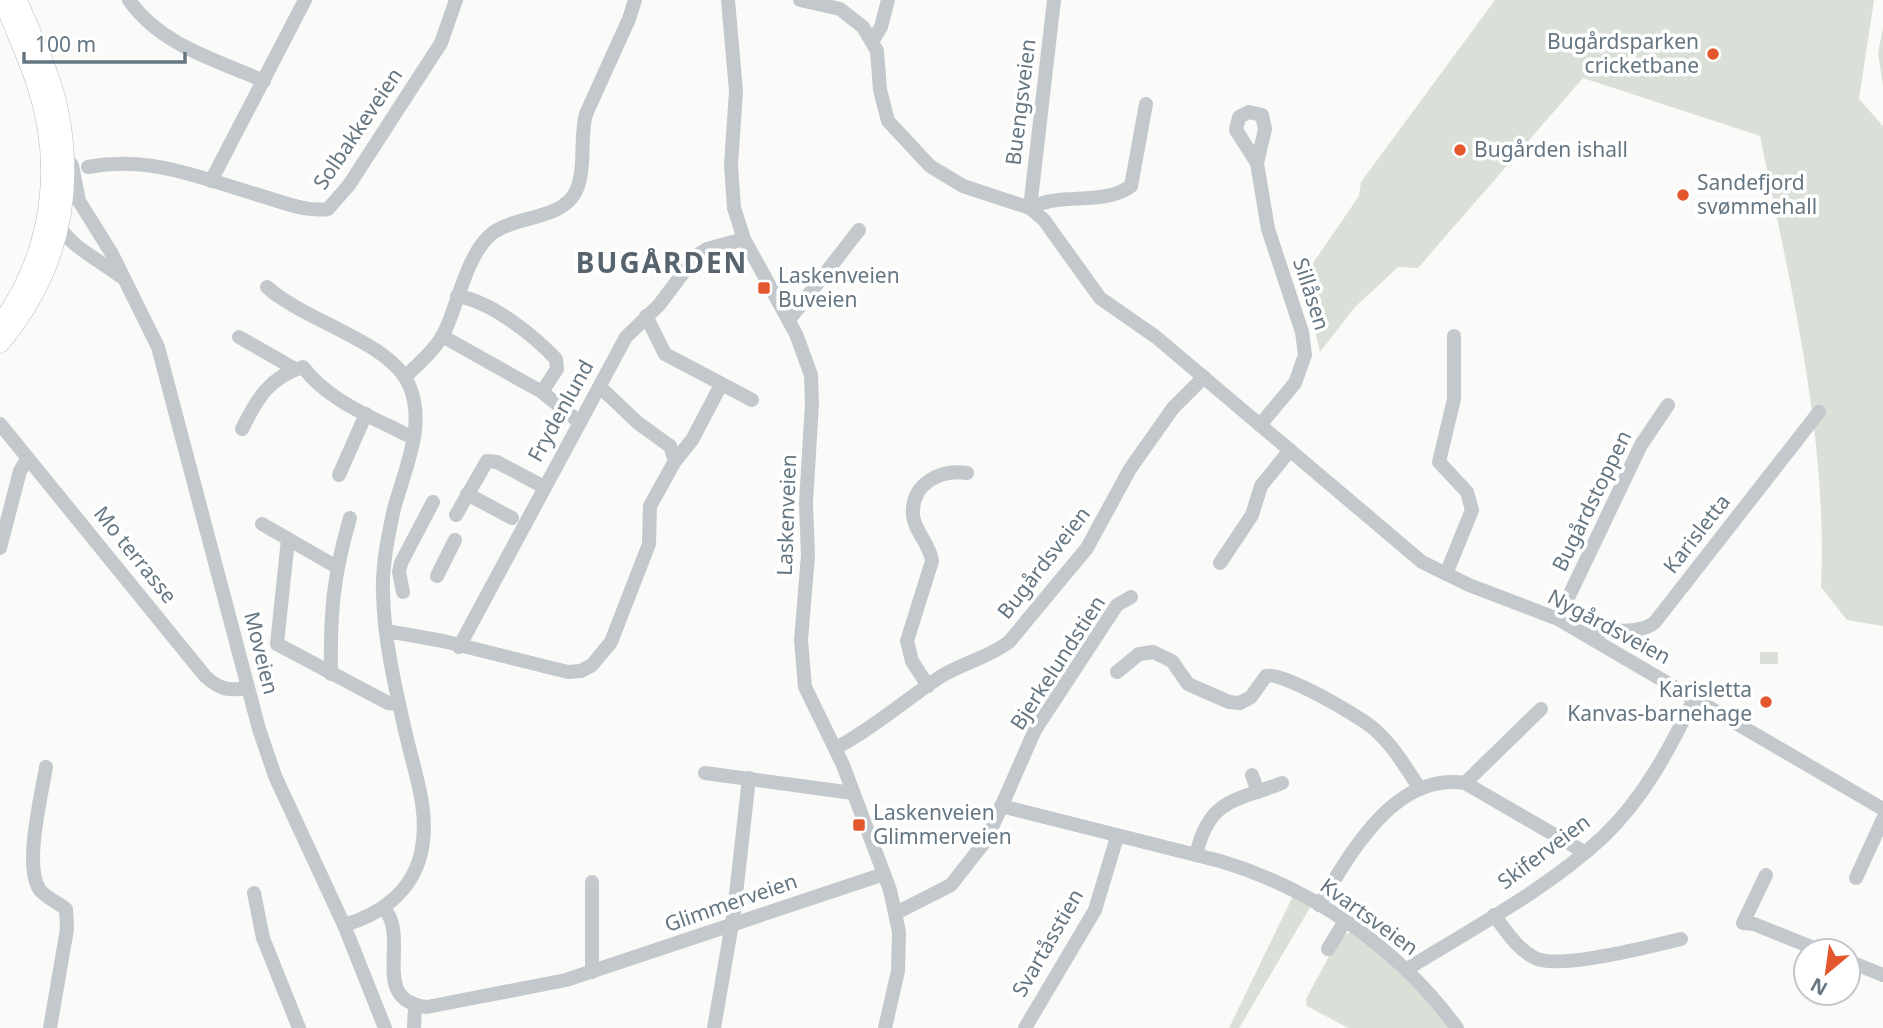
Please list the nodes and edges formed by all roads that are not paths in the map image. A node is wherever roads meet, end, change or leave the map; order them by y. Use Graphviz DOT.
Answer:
graph roads {
  1 [pos="3,0"];
  2 [pos="19,0"];
  3 [pos="129,0"];
  4 [pos="305,0"];
  5 [pos="456,0"];
  6 [pos="635,0"];
  7 [pos="728,0"];
  8 [pos="800,0"];
  9 [pos="888,0"];
  10 [pos="1054,0"];
  11 [pos="873,40"];
  12 [pos="264,80"];
  13 [pos="1146,104"];
  14 [pos="61,116"];
  15 [pos="1257,163"];
  16 [pos="88,167"];
  17 [pos="211,181"];
  18 [pos="50,200"];
  19 [pos="1030,208"];
  20 [pos="60,229"];
  21 [pos="859,230"];
  22 [pos="744,239"];
  23 [pos="125,280"];
  24 [pos="267,287"];
  25 [pos="457,296"];
  26 [pos="646,316"];
  27 [pos="789,320"];
  28 [pos="0,324"];
  29 [pos="442,336"];
  30 [pos="1454,336"];
  31 [pos="239,337"];
  32 [pos="0,344"];
  33 [pos="295,369"];
  34 [pos="405,377"];
  35 [pos="1204,377"];
  36 [pos="721,385"];
  37 [pos="600,387"];
  38 [pos="542,392"];
  39 [pos="752,400"];
  40 [pos="1668,405"];
  41 [pos="1819,412"];
  42 [pos="366,414"];
  43 [pos="579,422"];
  44 [pos="0,424"];
  45 [pos="1260,425"];
  46 [pos="242,429"];
  47 [pos="414,438"];
  48 [pos="1290,450"];
  49 [pos="28,458"];
  50 [pos="675,461"];
  51 [pos="967,473"];
  52 [pos="339,475"];
  53 [pos="544,487"];
  54 [pos="467,494"];
  55 [pos="433,502"];
  56 [pos="456,515"];
  57 [pos="350,518"];
  58 [pos="512,518"];
  59 [pos="262,524"];
  60 [pos="288,539"];
  61 [pos="455,540"];
  62 [pos="0,548"];
  63 [pos="1220,563"];
  64 [pos="335,566"];
  65 [pos="1446,574"];
  66 [pos="437,576"];
  67 [pos="403,592"];
  68 [pos="1131,597"];
  69 [pos="1558,619"];
  70 [pos="387,631"];
  71 [pos="1581,632"];
  72 [pos="459,646"];
  73 [pos="1117,672"];
  74 [pos="331,674"];
  75 [pos="928,686"];
  76 [pos="248,688"];
  77 [pos="1695,699"];
  78 [pos="399,704"];
  79 [pos="1541,709"];
  80 [pos="836,748"];
  81 [pos="46,767"];
  82 [pos="705,773"];
  83 [pos="1252,775"];
  84 [pos="749,778"];
  85 [pos="1282,783"];
  86 [pos="1465,783"];
  87 [pos="1420,789"];
  88 [pos="1258,792"];
  89 [pos="853,793"];
  90 [pos="1001,806"];
  91 [pos="1883,809"];
  92 [pos="1883,819"];
  93 [pos="1117,837"];
  94 [pos="1584,852"];
  95 [pos="1196,855"];
  96 [pos="884,874"];
  97 [pos="1766,875"];
  98 [pos="1856,878"];
  99 [pos="592,882"];
  100 [pos="254,893"];
  101 [pos="1319,905"];
  102 [pos="384,908"];
  103 [pos="896,913"];
  104 [pos="1494,915"];
  105 [pos="1345,921"];
  106 [pos="344,925"];
  107 [pos="732,925"];
  108 [pos="1681,939"];
  109 [pos="1792,939"];
  110 [pos="1328,949"];
  111 [pos="1862,967"];
  112 [pos="1407,970"];
  113 [pos="593,972"];
  114 [pos="1883,975"];
  115 [pos="415,1006"];
  116 [pos="50,1028"];
  117 [pos="299,1028"];
  118 [pos="385,1028"];
  119 [pos="414,1028"];
  120 [pos="714,1028"];
  121 [pos="885,1028"];
  122 [pos="1025,1028"];
  123 [pos="1457,1028"];
  1 -- 18 [label="main road"];
  2 -- 14 [label="main road"];
  3 -- 12 [label="street"];
  4 -- 12 [label="street"];
  5 -- 17 [label="street, Solbakkeveien"];
  6 -- 25 [label="street"];
  7 -- 22 [label="street, Laskenveien"];
  8 -- 11 [label="street"];
  9 -- 11 [label="street"];
  10 -- 19 [label="street, Buengsveien"];
  11 -- 19 [label="street"];
  12 -- 17 [label="street"];
  13 -- 19 [label="street"];
  14 -- 20 [label="main road"];
  14 -- 23 [label="street, Moveien"];
  15 -- 45 [label="street, Sillåsen"];
  16 -- 17 [label="street, Solbakkeveien"];
  18 -- 20 [label="street"];
  18 -- 28 [label="main road"];
  19 -- 35 [label="street, Nygårdsveien"];
  20 -- 23 [label="street, Moveien"];
  20 -- 32 [label="main road"];
  21 -- 27 [label="street"];
  22 -- 26 [label="street, Frydenlund"];
  22 -- 27 [label="street, Laskenveien"];
  23 -- 76 [label="street, Moveien"];
  24 -- 34 [label="street"];
  25 -- 29 [label="street"];
  25 -- 38 [label="street"];
  26 -- 36 [label="street"];
  26 -- 37 [label="street, Frydenlund"];
  27 -- 80 [label="street, Laskenveien"];
  29 -- 34 [label="street"];
  29 -- 38 [label="street"];
  30 -- 65 [label="street"];
  31 -- 33 [label="street"];
  33 -- 42 [label="street"];
  33 -- 46 [label="street"];
  34 -- 47 [label="street"];
  35 -- 45 [label="street, Nygårdsveien"];
  35 -- 75 [label="street, Bugårdsveien"];
  36 -- 39 [label="street"];
  36 -- 50 [label="street"];
  37 -- 43 [label="street, Frydenlund"];
  37 -- 50 [label="street"];
  38 -- 43 [label="street"];
  40 -- 69 [label="street, Bugårdstoppen"];
  41 -- 71 [label="street, Karisletta"];
  42 -- 47 [label="street"];
  42 -- 52 [label="street"];
  43 -- 53 [label="street, Frydenlund"];
  44 -- 49 [label="street, Mo terrasse"];
  45 -- 48 [label="street, Nygårdsveien"];
  47 -- 70 [label="street"];
  48 -- 63 [label="street"];
  48 -- 65 [label="street, Nygårdsveien"];
  49 -- 62 [label="street"];
  49 -- 76 [label="street, Mo terrasse"];
  50 -- 72 [label="street"];
  51 -- 75 [label="street"];
  53 -- 54 [label="street"];
  53 -- 72 [label="street, Frydenlund"];
  54 -- 56 [label="street"];
  54 -- 58 [label="street"];
  55 -- 67 [label="street"];
  57 -- 64 [label="street"];
  59 -- 60 [label="street"];
  60 -- 64 [label="street"];
  60 -- 74 [label="street"];
  61 -- 66 [label="street"];
  64 -- 74 [label="street"];
  65 -- 69 [label="street, Nygårdsveien"];
  68 -- 90 [label="street, Bjerkelundstien"];
  69 -- 71 [label="street, Nygårdsveien"];
  70 -- 72 [label="street"];
  70 -- 78 [label="street"];
  71 -- 77 [label="street, Nygårdsveien"];
  73 -- 87 [label="street"];
  74 -- 78 [label="street"];
  75 -- 80 [label="street, Bugårdsveien"];
  76 -- 106 [label="street, Moveien"];
  77 -- 91 [label="street, Nygårdsveien"];
  77 -- 94 [label="street, Skiferveien"];
  78 -- 102 [label="street"];
  79 -- 86 [label="street"];
  80 -- 89 [label="street, Laskenveien"];
  81 -- 116 [label="street"];
  82 -- 84 [label="street"];
  83 -- 88 [label="street"];
  84 -- 89 [label="street"];
  84 -- 107 [label="street"];
  85 -- 88 [label="street"];
  86 -- 87 [label="street"];
  86 -- 94 [label="street"];
  87 -- 101 [label="street"];
  88 -- 95 [label="street"];
  89 -- 96 [label="street, Laskenveien"];
  90 -- 93 [label="street, Kvartsveien"];
  90 -- 103 [label="street, Bjerkelundstien"];
  92 -- 98 [label="street"];
  93 -- 95 [label="street, Kvartsveien"];
  93 -- 122 [label="street, Svartåsstien"];
  94 -- 104 [label="street, Skiferveien"];
  95 -- 101 [label="street, Kvartsveien"];
  96 -- 103 [label="street, Laskenveien"];
  96 -- 107 [label="street, Glimmerveien"];
  97 -- 109 [label="street"];
  99 -- 113 [label="street"];
  100 -- 117 [label="street"];
  101 -- 105 [label="street, Kvartsveien"];
  102 -- 106 [label="street"];
  102 -- 115 [label="street"];
  103 -- 121 [label="street, Laskenveien"];
  104 -- 108 [label="street"];
  104 -- 112 [label="street, Skiferveien"];
  105 -- 110 [label="street"];
  105 -- 112 [label="street, Kvartsveien"];
  106 -- 118 [label="street, Moveien"];
  107 -- 113 [label="street, Glimmerveien"];
  107 -- 120 [label="street"];
  111 -- 114 [label="street"];
  112 -- 123 [label="street, Kvartsveien"];
  113 -- 115 [label="street, Glimmerveien"];
  115 -- 119 [label="street"];
}
